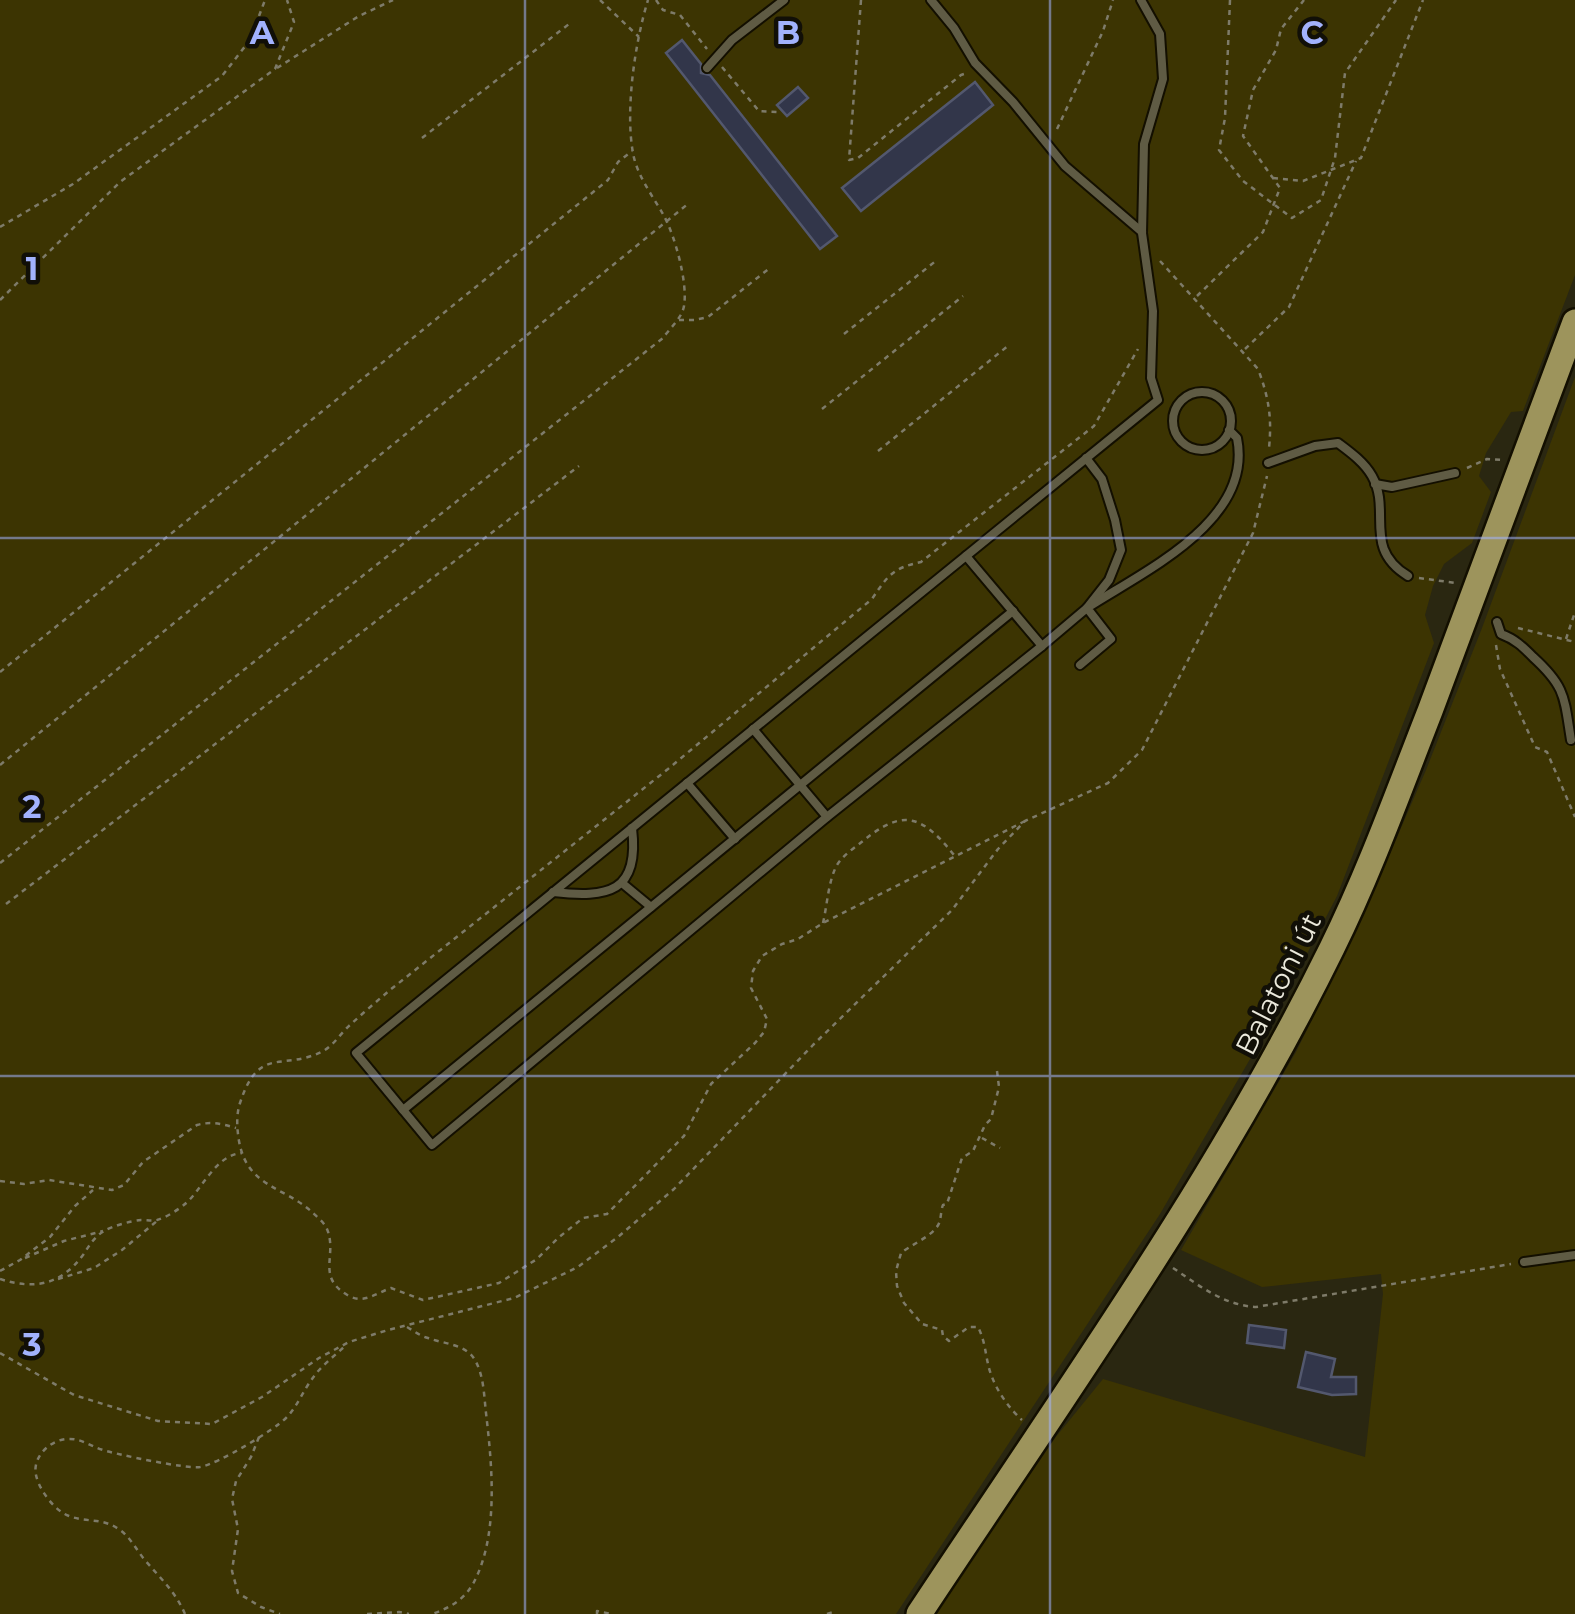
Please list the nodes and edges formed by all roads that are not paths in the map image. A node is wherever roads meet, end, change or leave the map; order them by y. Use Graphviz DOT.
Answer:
graph roads {
  1 [pos="784,0"];
  2 [pos="931,0"];
  3 [pos="1140,0"];
  4 [pos="707,68"];
  5 [pos="1142,233"];
  6 [pos="1575,322"];
  7 [pos="1158,400"];
  8 [pos="1176,408"];
  9 [pos="1229,430"];
  10 [pos="1086,458"];
  11 [pos="1268,464"];
  12 [pos="1454,473"];
  13 [pos="1375,484"];
  14 [pos="966,556"];
  15 [pos="1408,576"];
  16 [pos="1086,608"];
  17 [pos="1013,611"];
  18 [pos="1497,622"];
  19 [pos="1042,646"];
  20 [pos="1080,665"];
  21 [pos="754,730"];
  22 [pos="1570,740"];
  23 [pos="688,783"];
  24 [pos="800,785"];
  25 [pos="826,817"];
  26 [pos="632,828"];
  27 [pos="735,839"];
  28 [pos="622,883"];
  29 [pos="554,892"];
  30 [pos="652,907"];
  31 [pos="403,1110"];
  32 [pos="1575,1255"];
  33 [pos="1524,1262"];
  34 [pos="919,1614"];
  1 -- 4 [label="lane"];
  2 -- 5 [label="lane"];
  3 -- 5 [label="lane"];
  5 -- 7 [label="lane"];
  6 -- 34 [label="main road, Balatoni út"];
  7 -- 8 [label="lane"];
  7 -- 10 [label="lane"];
  8 -- 9 [label="lane"];
  8 -- 9 [label="lane"];
  9 -- 16 [label="lane"];
  10 -- 14 [label="lane"];
  10 -- 16 [label="lane"];
  11 -- 13 [label="lane"];
  12 -- 13 [label="lane"];
  13 -- 15 [label="lane"];
  14 -- 17 [label="lane"];
  14 -- 21 [label="lane"];
  16 -- 19 [label="lane"];
  16 -- 20 [label="lane"];
  17 -- 19 [label="lane"];
  17 -- 24 [label="lane"];
  18 -- 22 [label="lane"];
  19 -- 25 [label="lane"];
  21 -- 23 [label="lane"];
  21 -- 24 [label="lane"];
  23 -- 26 [label="lane"];
  23 -- 27 [label="lane"];
  24 -- 25 [label="lane"];
  24 -- 27 [label="lane"];
  25 -- 31 [label="lane"];
  26 -- 28 [label="lane"];
  26 -- 29 [label="lane"];
  27 -- 30 [label="lane"];
  28 -- 29 [label="lane"];
  28 -- 30 [label="lane"];
  29 -- 31 [label="lane"];
  30 -- 31 [label="lane"];
  32 -- 33 [label="lane"];
}
